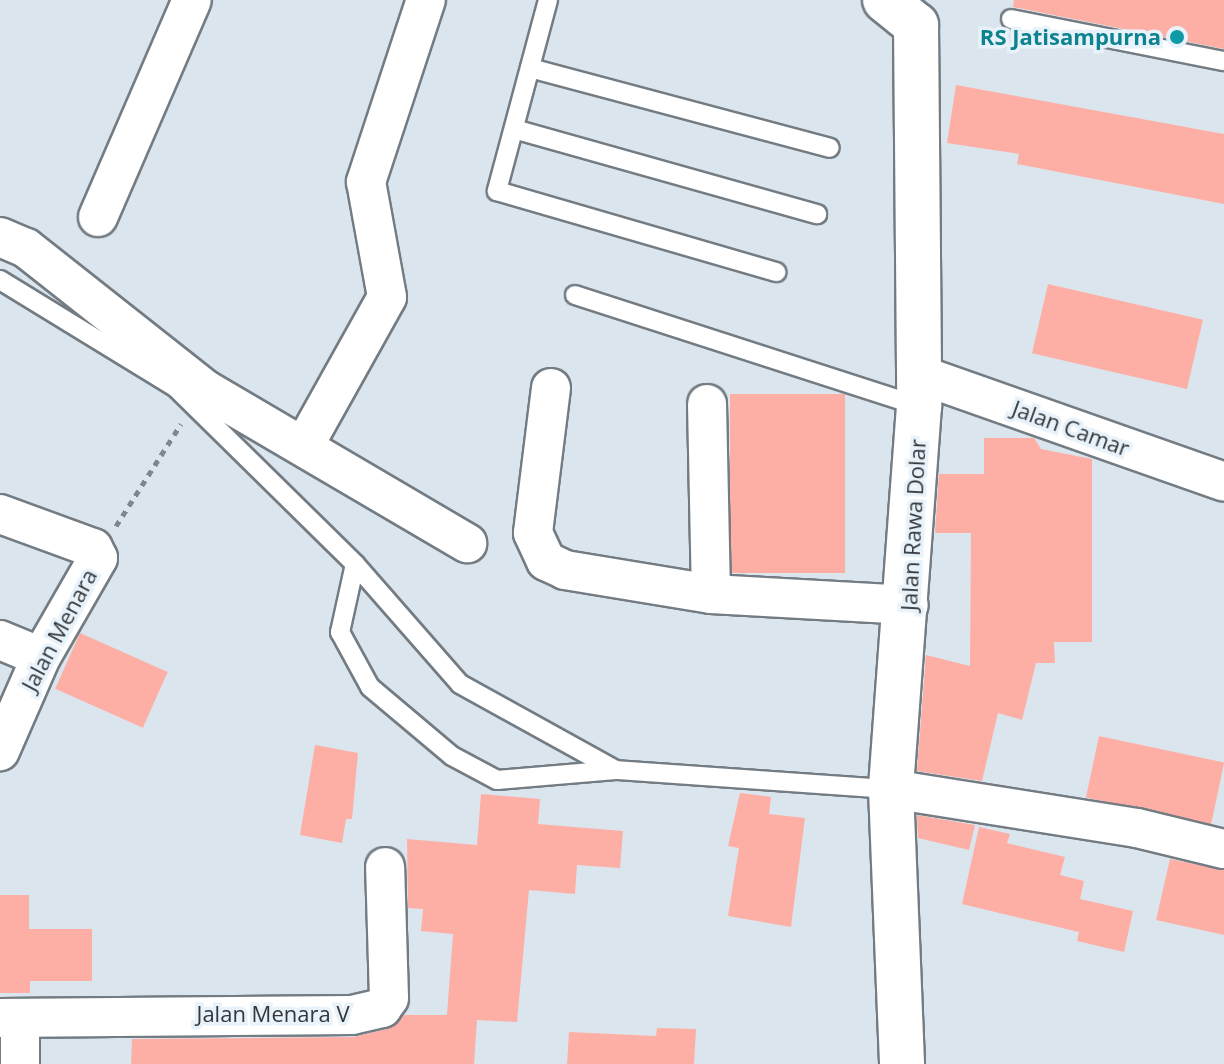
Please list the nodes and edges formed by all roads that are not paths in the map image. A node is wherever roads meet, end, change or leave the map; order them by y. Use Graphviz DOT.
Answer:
graph roads {
  1 [pos="192,0"];
  2 [pos="426,0"];
  3 [pos="548,0"];
  4 [pos="906,8"];
  5 [pos="1011,19"];
  6 [pos="1224,61"];
  7 [pos="530,68"];
  8 [pos="514,129"];
  9 [pos="830,148"];
  10 [pos="817,214"];
  11 [pos="98,217"];
  12 [pos="0,237"];
  13 [pos="776,272"];
  14 [pos="5,287"];
  15 [pos="575,295"];
  16 [pos="551,388"];
  17 [pos="918,390"];
  18 [pos="707,404"];
  19 [pos="305,444"];
  20 [pos="1224,482"];
  21 [pos="0,514"];
  22 [pos="467,543"];
  23 [pos="355,564"];
  24 [pos="711,594"];
  25 [pos="909,605"];
  26 [pos="0,640"];
  27 [pos="41,657"];
  28 [pos="0,751"];
  29 [pos="616,770"];
  30 [pos="891,789"];
  31 [pos="1224,849"];
  32 [pos="385,867"];
  33 [pos="10,1018"];
  34 [pos="20,1064"];
  35 [pos="902,1064"];
  1 -- 11 [label="street"];
  2 -- 19 [label="street"];
  3 -- 7 [label="lane"];
  4 -- 17 [label="street, Jalan Rawa Dolar"];
  5 -- 6 [label="lane"];
  7 -- 8 [label="lane"];
  7 -- 9 [label="lane"];
  8 -- 10 [label="lane"];
  8 -- 13 [label="lane"];
  12 -- 19 [label="street"];
  14 -- 23 [label="lane"];
  15 -- 17 [label="lane"];
  16 -- 24 [label="street"];
  17 -- 20 [label="street, Jalan Camar"];
  17 -- 25 [label="street, Jalan Rawa Dolar"];
  18 -- 24 [label="street"];
  19 -- 22 [label="street"];
  21 -- 27 [label="street, Jalan Menara"];
  23 -- 29 [label="lane"];
  23 -- 29 [label="lane"];
  24 -- 25 [label="street"];
  25 -- 30 [label="street, Jalan Rawa Dolar"];
  26 -- 27 [label="street"];
  27 -- 28 [label="street, Jalan Menara"];
  29 -- 30 [label="lane"];
  30 -- 31 [label="street"];
  30 -- 35 [label="street, Jalan Rawa Dolar"];
  32 -- 33 [label="street, Jalan Menara V"];
  33 -- 34 [label="street"];
}
